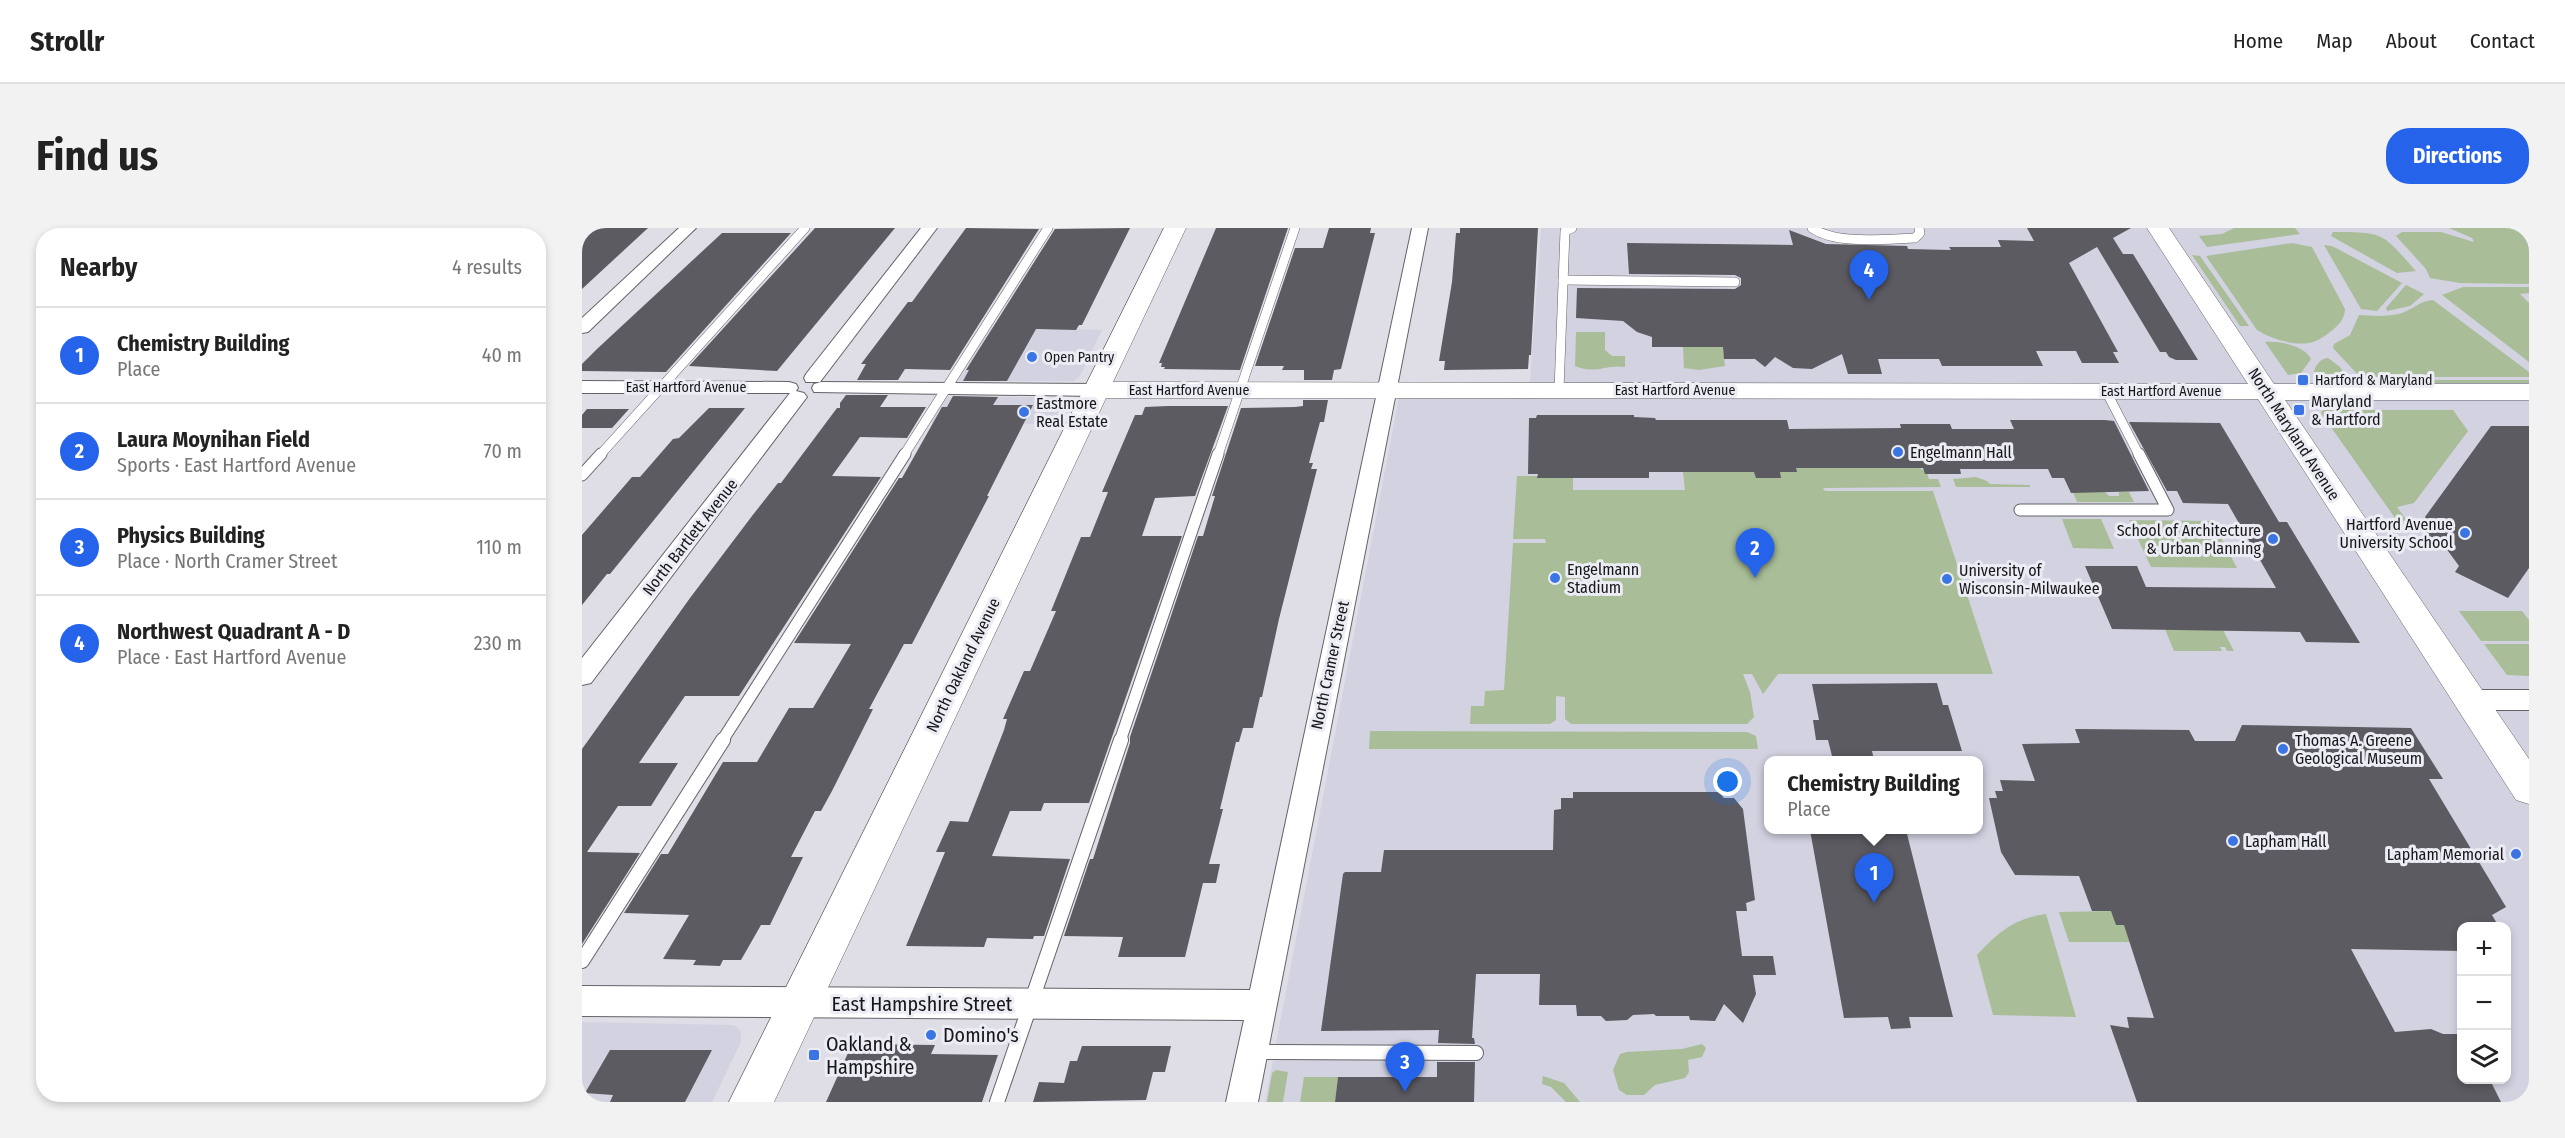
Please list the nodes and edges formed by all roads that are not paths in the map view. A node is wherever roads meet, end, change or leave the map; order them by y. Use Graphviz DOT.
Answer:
graph roads {
  1 [pos="687,228"];
  2 [pos="805,228"];
  3 [pos="929,228"];
  4 [pos="1048,228"];
  5 [pos="1175,228"];
  6 [pos="1295,228"];
  7 [pos="1420,228"];
  8 [pos="1572,228"];
  9 [pos="1812,228"];
  10 [pos="1919,228"];
  11 [pos="2158,228"];
  12 [pos="1563,280"];
  13 [pos="1735,282"];
  14 [pos="582,328"];
  15 [pos="817,383"];
  16 [pos="582,387"];
  17 [pos="661,387"];
  18 [pos="947,389"];
  19 [pos="1097,390"];
  20 [pos="1239,390"];
  21 [pos="1387,390"];
  22 [pos="1559,390"];
  23 [pos="2106,391"];
  24 [pos="2266,392"];
  25 [pos="2529,392"];
  26 [pos="793,393"];
  27 [pos="582,475"];
  28 [pos="2020,510"];
  29 [pos="582,676"];
  30 [pos="2470,700"];
  31 [pos="2529,700"];
  32 [pos="2529,789"];
  33 [pos="582,961"];
  34 [pos="582,1001"];
  35 [pos="799,1003"];
  36 [pos="1030,1004"];
  37 [pos="1261,1005"];
  38 [pos="1252,1052"];
  39 [pos="1476,1053"];
  40 [pos="751,1102"];
  41 [pos="997,1102"];
  42 [pos="1242,1102"];
  1 -- 14 [label="street"];
  2 -- 17 [label="lane"];
  3 -- 15 [label="street"];
  4 -- 18 [label="lane"];
  5 -- 19 [label="street, North Oakland Avenue"];
  6 -- 20 [label="lane"];
  7 -- 21 [label="street, North Cramer Street"];
  8 -- 12 [label="lane"];
  9 -- 10 [label="lane"];
  11 -- 24 [label="street, North Maryland Avenue"];
  12 -- 13 [label="lane"];
  12 -- 22 [label="lane"];
  15 -- 18 [label="street, East Hartford Avenue"];
  15 -- 26 [label="street"];
  16 -- 17 [label="street, East Hartford Avenue"];
  17 -- 26 [label="street, East Hartford Avenue"];
  17 -- 27 [label="lane"];
  18 -- 19 [label="street, East Hartford Avenue"];
  18 -- 33 [label="lane"];
  19 -- 20 [label="street, East Hartford Avenue"];
  19 -- 35 [label="street, North Oakland Avenue"];
  20 -- 21 [label="street, East Hartford Avenue"];
  20 -- 36 [label="lane"];
  21 -- 22 [label="street, East Hartford Avenue"];
  21 -- 37 [label="street, North Cramer Street"];
  22 -- 23 [label="street, East Hartford Avenue"];
  23 -- 24 [label="street, East Hartford Avenue"];
  23 -- 28 [label="lane"];
  24 -- 25 [label="street, East Hartford Avenue"];
  24 -- 30 [label="street, North Maryland Avenue"];
  26 -- 29 [label="street, North Bartlett Avenue"];
  30 -- 31 [label="street"];
  30 -- 32 [label="street, North Maryland Avenue"];
  34 -- 35 [label="street, East Hampshire Street"];
  35 -- 36 [label="street, East Hampshire Street"];
  35 -- 40 [label="street, North Oakland Avenue"];
  36 -- 37 [label="street, East Hampshire Street"];
  36 -- 41 [label="lane"];
  37 -- 38 [label="street, North Cramer Street"];
  38 -- 39 [label="lane"];
  38 -- 42 [label="street, North Cramer Street"];
}
